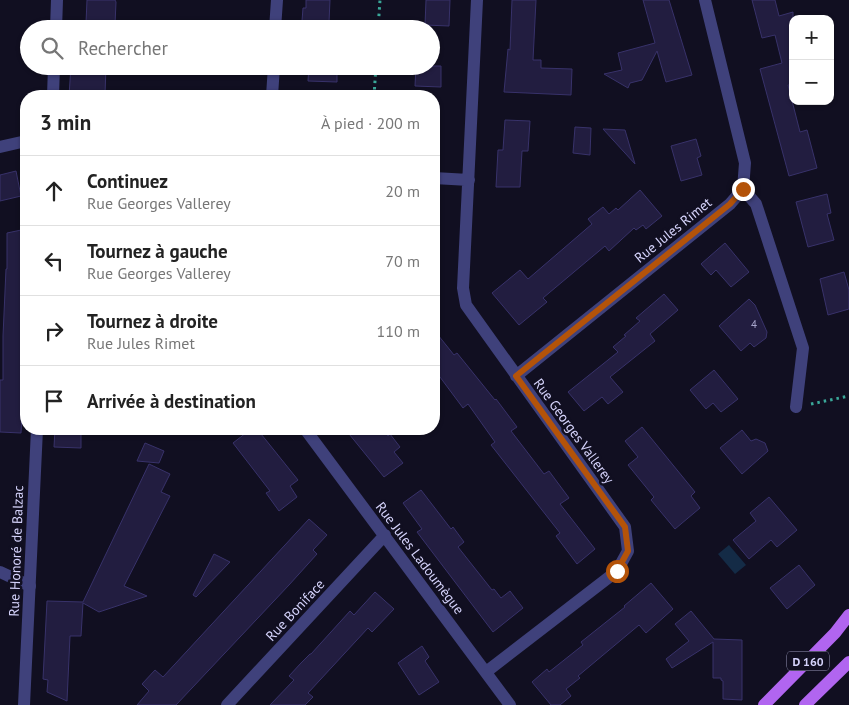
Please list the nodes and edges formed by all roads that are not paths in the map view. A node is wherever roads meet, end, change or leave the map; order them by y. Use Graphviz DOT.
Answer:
graph roads {
  1 [pos="57,0"];
  2 [pos="277,0"];
  3 [pos="477,0"];
  4 [pos="705,0"];
  5 [pos="56,20"];
  6 [pos="276,20"];
  7 [pos="54,75"];
  8 [pos="273,75"];
  9 [pos="53,90"];
  10 [pos="272,90"];
  11 [pos="20,142"];
  12 [pos="0,146"];
  13 [pos="440,178"];
  14 [pos="469,180"];
  15 [pos="743,189"];
  16 [pos="516,376"];
  17 [pos="796,407"];
  18 [pos="37,435"];
  19 [pos="310,435"];
  20 [pos="385,535"];
  21 [pos="0,572"];
  22 [pos="30,586"];
  23 [pos="849,615"];
  24 [pos="849,662"];
  25 [pos="486,672"];
  26 [pos="24,705"];
  27 [pos="227,705"];
  28 [pos="510,705"];
  29 [pos="764,705"];
  30 [pos="805,705"];
  1 -- 5 [label="street"];
  2 -- 6 [label="street"];
  3 -- 14 [label="street, Rue Georges Vallerey"];
  4 -- 15 [label="street"];
  7 -- 9 [label="street"];
  8 -- 10 [label="street"];
  11 -- 12 [label="street"];
  13 -- 14 [label="street"];
  14 -- 16 [label="street, Rue Georges Vallerey"];
  15 -- 16 [label="street, Rue Jules Rimet"];
  15 -- 17 [label="street"];
  16 -- 25 [label="street, Rue Georges Vallerey"];
  18 -- 22 [label="street, Rue Honoré de Balzac"];
  19 -- 20 [label="street, Rue Jules Ladoumègue"];
  20 -- 25 [label="street, Rue Jules Ladoumègue"];
  20 -- 27 [label="street, Rue Boniface"];
  21 -- 22 [label="street"];
  22 -- 26 [label="street, Rue Honoré de Balzac"];
  23 -- 29 [label="main road, D 160"];
  24 -- 30 [label="main road, D 160"];
  25 -- 28 [label="street, Rue Jules Ladoumègue"];
}
